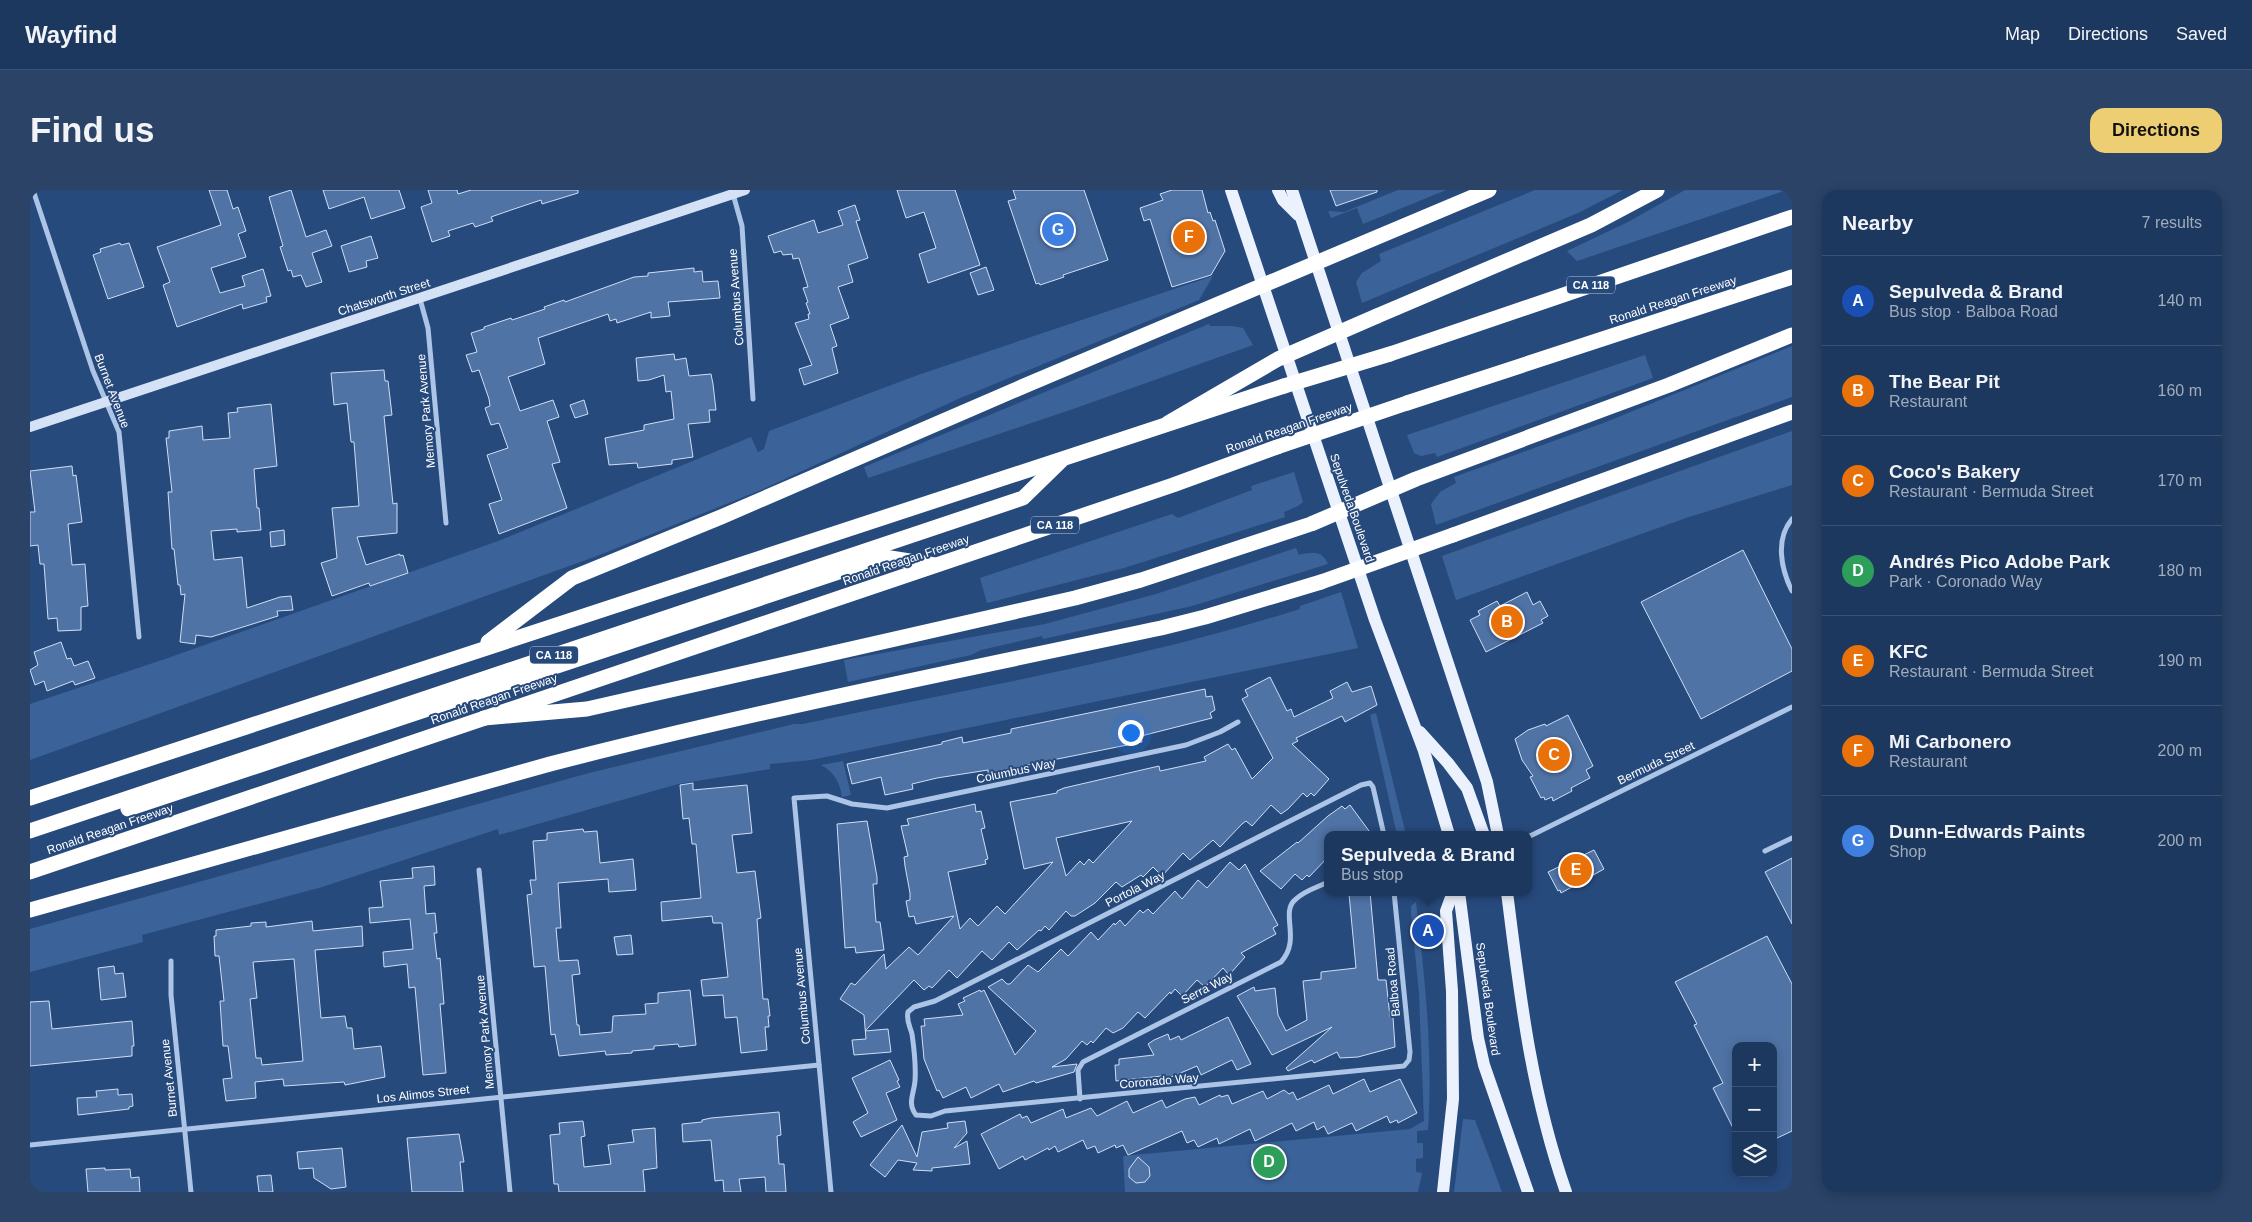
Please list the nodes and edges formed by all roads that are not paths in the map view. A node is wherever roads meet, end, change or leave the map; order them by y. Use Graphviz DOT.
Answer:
graph roads {
  1 [pos="33,190"];
  2 [pos="745,190"];
  3 [pos="1231,190"];
  4 [pos="1278,190"];
  5 [pos="1292,190"];
  6 [pos="1489,190"];
  7 [pos="1657,190"];
  8 [pos="733,194"];
  9 [pos="1792,217"];
  10 [pos="1302,219"];
  11 [pos="1316,262"];
  12 [pos="1792,277"];
  13 [pos="1262,286"];
  14 [pos="420,299"];
  15 [pos="1792,335"];
  16 [pos="753,399"];
  17 [pos="105,403"];
  18 [pos="1792,412"];
  19 [pos="1168,423"];
  20 [pos="30,427"];
  21 [pos="1064,458"];
  22 [pos="1390,490"];
  23 [pos="1340,512"];
  24 [pos="1792,519"];
  25 [pos="446,523"];
  26 [pos="937,565"];
  27 [pos="1792,591"];
  28 [pos="139,637"];
  29 [pos="478,650"];
  30 [pos="1792,707"];
  31 [pos="484,718"];
  32 [pos="1238,722"];
  33 [pos="1415,726"];
  34 [pos="30,798"];
  35 [pos="794,798"];
  36 [pos="30,831"];
  37 [pos="1383,831"];
  38 [pos="1448,831"];
  39 [pos="1483,831"];
  40 [pos="1497,831"];
  41 [pos="1532,836"];
  42 [pos="1792,838"];
  43 [pos="30,842"];
  44 [pos="1765,852"];
  45 [pos="479,870"];
  46 [pos="30,872"];
  47 [pos="1324,884"];
  48 [pos="1394,896"];
  49 [pos="1452,896"];
  50 [pos="1460,896"];
  51 [pos="1508,896"];
  52 [pos="30,910"];
  53 [pos="171,961"];
  54 [pos="818,1065"];
  55 [pos="1404,1066"];
  56 [pos="501,1096"];
  57 [pos="1080,1099"];
  58 [pos="916,1115"];
  59 [pos="185,1130"];
  60 [pos="30,1145"];
  61 [pos="191,1192"];
  62 [pos="510,1192"];
  63 [pos="831,1192"];
  64 [pos="1443,1192"];
  65 [pos="1528,1192"];
  66 [pos="1566,1192"];
  1 -- 17 [label="street, Burnet Avenue"];
  2 -- 8 [label="main road, Chatsworth Street"];
  3 -- 13 [label="main road, Sepulveda Boulevard"];
  4 -- 10 [label="main road"];
  5 -- 10 [label="main road"];
  6 -- 11 [label="highway"];
  7 -- 19 [label="highway, bridge"];
  8 -- 14 [label="main road, Chatsworth Street"];
  8 -- 16 [label="street, Columbus Avenue"];
  9 -- 19 [label="highway, CA 118, bridge"];
  10 -- 11 [label="main road"];
  11 -- 13 [label="highway"];
  11 -- 22 [label="main road"];
  12 -- 26 [label="highway, Ronald Reagan Freeway / CA 118, bridge"];
  13 -- 23 [label="main road, Sepulveda Boulevard"];
  13 -- 29 [label="highway"];
  14 -- 17 [label="main road, Chatsworth Street"];
  14 -- 25 [label="street, Memory Park Avenue"];
  15 -- 22 [label="highway"];
  17 -- 20 [label="main road, Chatsworth Street"];
  17 -- 28 [label="street, Burnet Avenue"];
  18 -- 52 [label="highway, bridge"];
  19 -- 21 [label="highway, CA 118"];
  21 -- 29 [label="highway, CA 118"];
  21 -- 36 [label="highway, CA 118"];
  22 -- 23 [label="highway"];
  22 -- 40 [label="main road"];
  23 -- 31 [label="highway"];
  23 -- 33 [label="main road, Sepulveda Boulevard"];
  24 -- 27 [label="street"];
  26 -- 31 [label="highway, Ronald Reagan Freeway / CA 118"];
  26 -- 43 [label="highway, CA 118"];
  29 -- 34 [label="highway, CA 118"];
  30 -- 41 [label="street, Bermuda Street"];
  31 -- 46 [label="highway, Ronald Reagan Freeway / CA 118"];
  32 -- 35 [label="street, Columbus Way"];
  33 -- 38 [label="main road, Sepulveda Boulevard"];
  33 -- 39 [label="main road"];
  35 -- 54 [label="street, Columbus Avenue"];
  37 -- 58 [label="street, Portola Way"];
  42 -- 44 [label="street"];
  45 -- 56 [label="street, Memory Park Avenue"];
  47 -- 57 [label="street, Serra Way"];
  48 -- 55 [label="street, Balboa Road"];
  49 -- 64 [label="main road"];
  50 -- 65 [label="main road, Sepulveda Boulevard"];
  51 -- 66 [label="main road"];
  53 -- 59 [label="street, Burnet Avenue"];
  54 -- 56 [label="street, Los Alimos Street"];
  54 -- 63 [label="street, Columbus Avenue"];
  55 -- 57 [label="street, Coronado Way"];
  56 -- 59 [label="street, Los Alimos Street"];
  56 -- 62 [label="street, Memory Park Avenue"];
  57 -- 58 [label="street, Coronado Way"];
  59 -- 60 [label="street, Los Alimos Street"];
  59 -- 61 [label="street, Burnet Avenue"];
}
